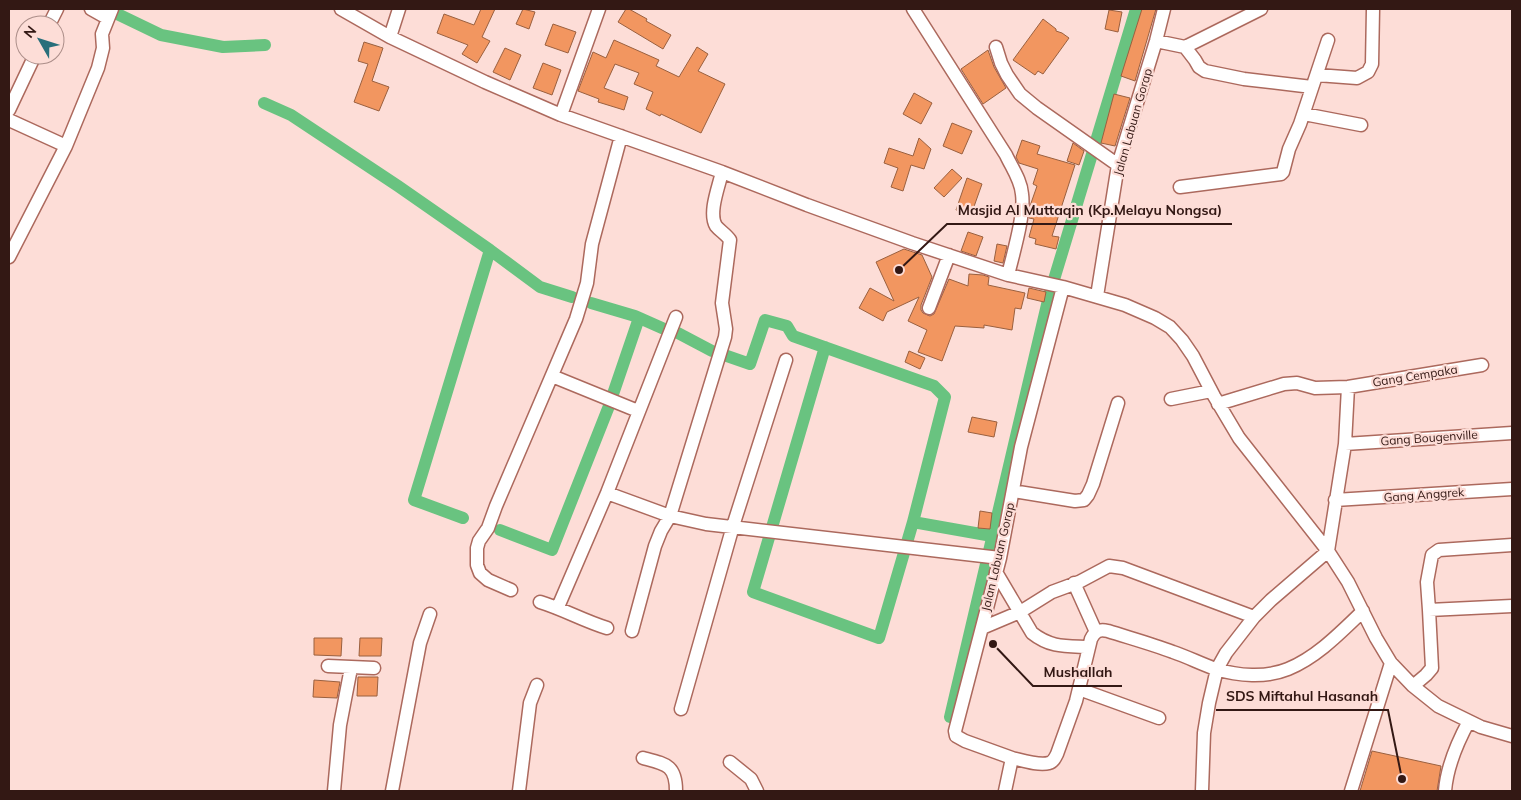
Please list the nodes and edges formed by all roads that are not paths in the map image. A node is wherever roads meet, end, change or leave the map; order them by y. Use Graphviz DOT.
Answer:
graph roads {
  1 [pos="91,9"];
  2 [pos="342,9"];
  3 [pos="398,9"];
  4 [pos="599,9"];
  5 [pos="912,9"];
  6 [pos="1164,9"];
  7 [pos="1261,9"];
  8 [pos="1373,9"];
  9 [pos="109,14"];
  10 [pos="390,37"];
  11 [pos="1328,40"];
  12 [pos="1156,41"];
  13 [pos="996,47"];
  14 [pos="1185,47"];
  15 [pos="30,65"];
  16 [pos="1314,81"];
  17 [pos="9,110"];
  18 [pos="1304,114"];
  19 [pos="561,115"];
  20 [pos="9,120"];
  21 [pos="1361,125"];
  22 [pos="621,136"];
  23 [pos="66,146"];
  24 [pos="1118,165"];
  25 [pos="722,172"];
  26 [pos="1180,187"];
  27 [pos="9,254"];
  28 [pos="949,255"];
  29 [pos="1008,275"];
  30 [pos="1060,286"];
  31 [pos="1097,296"];
  32 [pos="929,308"];
  33 [pos="676,318"];
  34 [pos="786,360"];
  35 [pos="1482,365"];
  36 [pos="552,376"];
  37 [pos="1348,387"];
  38 [pos="1211,391"];
  39 [pos="1171,399"];
  40 [pos="1118,403"];
  41 [pos="1218,404"];
  42 [pos="638,411"];
  43 [pos="1512,433"];
  44 [pos="1345,444"];
  45 [pos="1512,489"];
  46 [pos="1013,490"];
  47 [pos="607,493"];
  48 [pos="1335,500"];
  49 [pos="670,516"];
  50 [pos="733,526"];
  51 [pos="1512,545"];
  52 [pos="1328,551"];
  53 [pos="997,558"];
  54 [pos="996,572"];
  55 [pos="1074,583"];
  56 [pos="512,590"];
  57 [pos="540,602"];
  58 [pos="1512,606"];
  59 [pos="558,608"];
  60 [pos="1429,610"];
  61 [pos="1363,611"];
  62 [pos="1020,612"];
  63 [pos="430,614"];
  64 [pos="1254,618"];
  65 [pos="607,628"];
  66 [pos="982,628"];
  67 [pos="632,631"];
  68 [pos="1096,632"];
  69 [pos="1089,647"];
  70 [pos="1391,663"];
  71 [pos="328,666"];
  72 [pos="351,668"];
  73 [pos="374,668"];
  74 [pos="1217,669"];
  75 [pos="537,685"];
  76 [pos="1413,686"];
  77 [pos="1079,689"];
  78 [pos="681,709"];
  79 [pos="1159,718"];
  80 [pos="1468,721"];
  81 [pos="1512,736"];
  82 [pos="643,758"];
  83 [pos="1012,758"];
  84 [pos="730,762"];
  85 [pos="334,791"];
  86 [pos="392,791"];
  87 [pos="519,791"];
  88 [pos="676,791"];
  89 [pos="757,791"];
  90 [pos="1005,791"];
  91 [pos="1202,791"];
  92 [pos="1351,791"];
  93 [pos="1445,791"];
  1 -- 9 [label="street"];
  2 -- 10 [label="street"];
  3 -- 10 [label="street"];
  4 -- 19 [label="street"];
  5 -- 29 [label="street"];
  6 -- 12 [label="street, Jalan Labuan Gorap"];
  7 -- 14 [label="street"];
  8 -- 16 [label="street"];
  9 -- 23 [label="street"];
  10 -- 19 [label="street"];
  11 -- 16 [label="street"];
  12 -- 14 [label="street"];
  12 -- 24 [label="street, Jalan Labuan Gorap"];
  13 -- 24 [label="street"];
  14 -- 16 [label="street"];
  15 -- 17 [label="street"];
  16 -- 18 [label="street"];
  18 -- 21 [label="street"];
  18 -- 26 [label="street"];
  19 -- 22 [label="street"];
  20 -- 23 [label="street"];
  22 -- 25 [label="street"];
  22 -- 36 [label="street"];
  23 -- 27 [label="street"];
  24 -- 31 [label="street, Jalan Labuan Gorap"];
  25 -- 28 [label="street"];
  25 -- 49 [label="street"];
  28 -- 29 [label="street"];
  28 -- 32 [label="street"];
  29 -- 30 [label="street"];
  30 -- 31 [label="street"];
  30 -- 46 [label="street, Jalan Labuan Gorap"];
  31 -- 38 [label="street"];
  33 -- 42 [label="street"];
  34 -- 50 [label="street"];
  35 -- 37 [label="street, Gang Cempaka"];
  36 -- 42 [label="street"];
  36 -- 56 [label="street"];
  37 -- 41 [label="street, Gang Cempaka"];
  37 -- 44 [label="street"];
  38 -- 39 [label="street"];
  38 -- 41 [label="street"];
  40 -- 46 [label="street"];
  41 -- 52 [label="street"];
  42 -- 47 [label="street"];
  43 -- 44 [label="street, Gang Bougenville"];
  44 -- 48 [label="street"];
  45 -- 48 [label="street, Gang Anggrek"];
  46 -- 53 [label="street, Jalan Labuan Gorap"];
  47 -- 49 [label="street"];
  47 -- 59 [label="street"];
  48 -- 52 [label="street"];
  49 -- 50 [label="street"];
  49 -- 67 [label="street"];
  50 -- 53 [label="street"];
  50 -- 78 [label="street"];
  51 -- 60 [label="street"];
  52 -- 61 [label="street"];
  52 -- 64 [label="street"];
  53 -- 54 [label="street, Jalan Labuan Gorap"];
  54 -- 62 [label="street"];
  54 -- 66 [label="street, Jalan Labuan Gorap"];
  55 -- 62 [label="street"];
  55 -- 64 [label="street"];
  55 -- 68 [label="street"];
  57 -- 59 [label="street"];
  58 -- 60 [label="street"];
  59 -- 65 [label="street"];
  60 -- 76 [label="street"];
  61 -- 70 [label="street"];
  61 -- 74 [label="street"];
  62 -- 66 [label="street"];
  62 -- 69 [label="street"];
  63 -- 86 [label="street"];
  64 -- 74 [label="street"];
  66 -- 83 [label="street, Jalan Labuan Gorap"];
  68 -- 69 [label="street"];
  68 -- 74 [label="street"];
  69 -- 77 [label="street"];
  70 -- 76 [label="street"];
  70 -- 92 [label="street"];
  71 -- 72 [label="street"];
  72 -- 73 [label="street"];
  72 -- 85 [label="street"];
  74 -- 91 [label="street"];
  75 -- 87 [label="street"];
  76 -- 80 [label="street"];
  77 -- 79 [label="street"];
  77 -- 83 [label="street"];
  80 -- 81 [label="street"];
  80 -- 93 [label="street"];
  82 -- 88 [label="street"];
  83 -- 90 [label="street"];
  84 -- 89 [label="street"];
}
